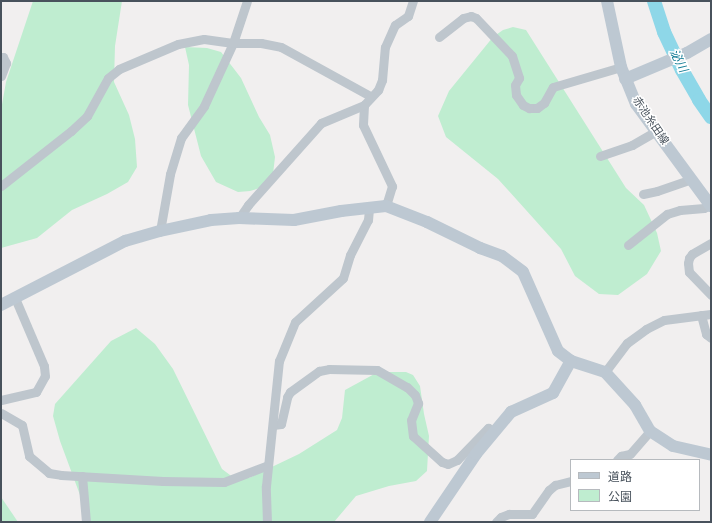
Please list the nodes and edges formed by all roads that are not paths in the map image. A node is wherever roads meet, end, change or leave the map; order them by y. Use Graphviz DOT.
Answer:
graph roads {
  1 [pos="246,1"];
  2 [pos="413,1"];
  3 [pos="606,1"];
  4 [pos="439,36"];
  5 [pos="711,39"];
  6 [pos="233,43"];
  7 [pos="1,57"];
  8 [pos="621,67"];
  9 [pos="1,76"];
  10 [pos="625,79"];
  11 [pos="370,96"];
  12 [pos="364,104"];
  13 [pos="656,131"];
  14 [pos="600,156"];
  15 [pos="691,179"];
  16 [pos="1,186"];
  17 [pos="643,194"];
  18 [pos="710,205"];
  19 [pos="386,206"];
  20 [pos="368,208"];
  21 [pos="239,218"];
  22 [pos="160,231"];
  23 [pos="711,243"];
  24 [pos="628,245"];
  25 [pos="711,295"];
  26 [pos="15,298"];
  27 [pos="1,305"];
  28 [pos="711,314"];
  29 [pos="701,315"];
  30 [pos="711,338"];
  31 [pos="571,361"];
  32 [pos="605,372"];
  33 [pos="1,400"];
  34 [pos="1,413"];
  35 [pos="273,425"];
  36 [pos="650,430"];
  37 [pos="494,432"];
  38 [pos="711,455"];
  39 [pos="619,459"];
  40 [pos="268,465"];
  41 [pos="82,476"];
  42 [pos="570,481"];
  43 [pos="86,522"];
  44 [pos="267,522"];
  45 [pos="430,522"];
  46 [pos="496,522"];
  1 -- 6 [label="street"];
  2 -- 11 [label="street"];
  3 -- 8 [label="street, 赤池糸田線"];
  4 -- 8 [label="street"];
  5 -- 10 [label="street"];
  6 -- 11 [label="street"];
  6 -- 16 [label="street"];
  6 -- 22 [label="street"];
  7 -- 9 [label="street"];
  8 -- 10 [label="street, 赤池糸田線"];
  10 -- 13 [label="street, 赤池糸田線"];
  11 -- 12 [label="street"];
  12 -- 19 [label="street"];
  12 -- 21 [label="street"];
  13 -- 14 [label="street"];
  13 -- 15 [label="street, 赤池糸田線"];
  15 -- 17 [label="street"];
  15 -- 18 [label="street, 赤池糸田線"];
  18 -- 24 [label="street"];
  19 -- 20 [label="street"];
  19 -- 31 [label="street"];
  20 -- 21 [label="street"];
  20 -- 35 [label="street"];
  21 -- 22 [label="street"];
  22 -- 26 [label="street"];
  23 -- 25 [label="street"];
  26 -- 27 [label="street"];
  26 -- 33 [label="street"];
  28 -- 29 [label="street"];
  29 -- 30 [label="street"];
  29 -- 32 [label="street"];
  31 -- 32 [label="street"];
  31 -- 37 [label="street"];
  32 -- 36 [label="street"];
  34 -- 41 [label="street"];
  35 -- 37 [label="street"];
  35 -- 40 [label="street"];
  36 -- 38 [label="street"];
  36 -- 39 [label="street"];
  37 -- 45 [label="street"];
  40 -- 41 [label="street"];
  40 -- 44 [label="street"];
  41 -- 43 [label="street"];
  42 -- 46 [label="street"];
}
